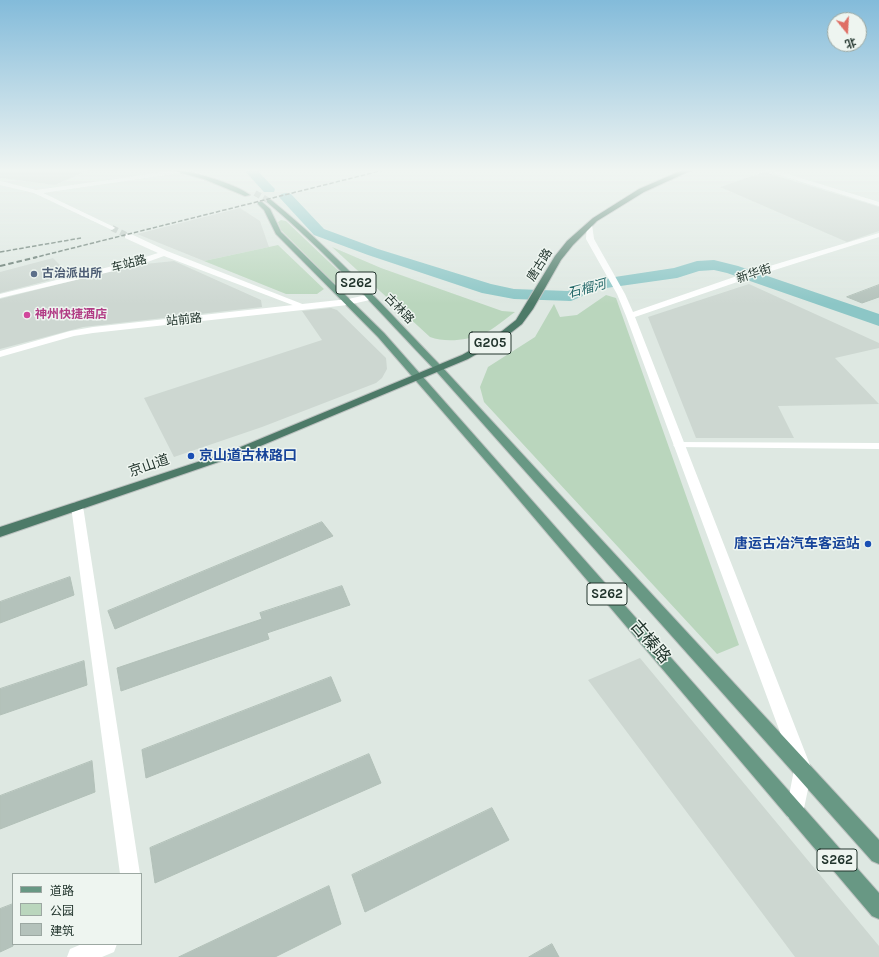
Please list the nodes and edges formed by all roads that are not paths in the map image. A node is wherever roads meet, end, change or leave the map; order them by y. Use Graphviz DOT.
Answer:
graph roads {
  1 [pos="84,215"];
  2 [pos="270,215"];
  3 [pos="286,215"];
  4 [pos="603,215"];
  5 [pos="589,224"];
  6 [pos="112,228"];
  7 [pos="879,235"];
  8 [pos="128,236"];
  9 [pos="164,253"];
  10 [pos="0,296"];
  11 [pos="371,297"];
  12 [pos="348,302"];
  13 [pos="306,307"];
  14 [pos="630,316"];
  15 [pos="0,354"];
  16 [pos="440,369"];
  17 [pos="418,378"];
  18 [pos="679,445"];
  19 [pos="879,446"];
  20 [pos="77,506"];
  21 [pos="0,532"];
  22 [pos="803,770"];
  23 [pos="795,811"];
  24 [pos="879,854"];
  25 [pos="130,873"];
  26 [pos="879,909"];
  27 [pos="104,945"];
  28 [pos="78,957"];
  1 -- 6 [label="street"];
  2 -- 12 [label="main road, S262"];
  3 -- 11 [label="main road, 古林路 / S262"];
  4 -- 5 [label="highway, 唐古路 / G205"];
  5 -- 14 [label="street"];
  5 -- 16 [label="highway, 唐古路 / G205"];
  7 -- 14 [label="street, 新华街"];
  8 -- 9 [label="street"];
  9 -- 10 [label="street, 车站路"];
  9 -- 13 [label="street"];
  11 -- 12 [label="street, 站前路"];
  11 -- 16 [label="main road, 古林路 / S262"];
  12 -- 13 [label="street, 站前路"];
  12 -- 17 [label="main road, S262"];
  13 -- 15 [label="street, 站前路"];
  14 -- 18 [label="street"];
  16 -- 17 [label="highway, 唐古路 / G205"];
  16 -- 22 [label="main road, 古榛路 / S262"];
  17 -- 20 [label="highway, 京山道 / G205"];
  17 -- 23 [label="main road, 古榛路 / S262"];
  18 -- 19 [label="street"];
  18 -- 22 [label="street"];
  20 -- 21 [label="highway, 京山道 / G205"];
  20 -- 25 [label="street"];
  22 -- 23 [label="street"];
  22 -- 24 [label="main road, 古榛路 / S262"];
  23 -- 26 [label="main road, 古榛路 / S262"];
  27 -- 28 [label="street"];
}
